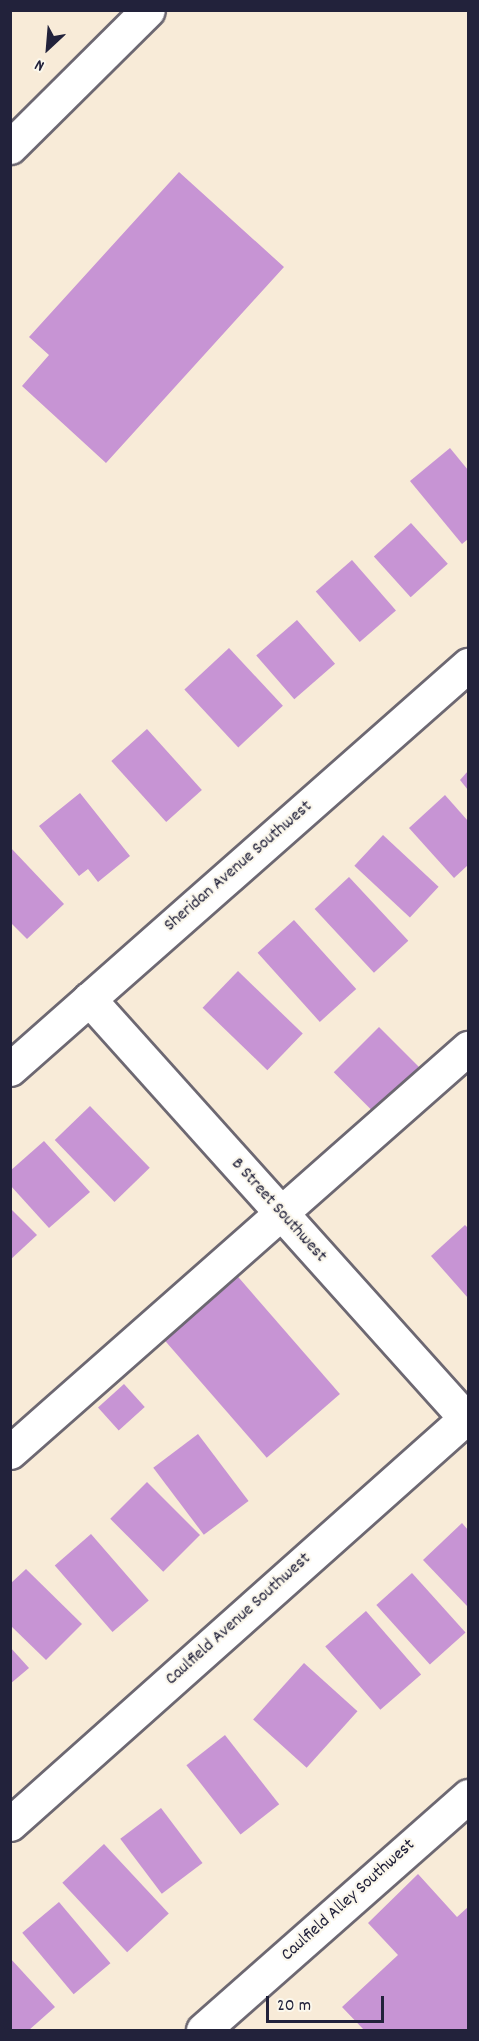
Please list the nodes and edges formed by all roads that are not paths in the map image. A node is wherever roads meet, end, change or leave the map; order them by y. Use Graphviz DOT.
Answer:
graph roads {
  1 [pos="148,10"];
  2 [pos="10,147"];
  3 [pos="468,665"];
  4 [pos="89,999"];
  5 [pos="468,1048"];
  6 [pos="10,1069"];
  7 [pos="281,1214"];
  8 [pos="468,1418"];
  9 [pos="10,1452"];
  10 [pos="468,1796"];
  11 [pos="10,1824"];
  12 [pos="203,2031"];
  1 -- 2 [label="street"];
  3 -- 4 [label="street, Sheridan Avenue Southwest"];
  4 -- 6 [label="street, Sheridan Avenue Southwest"];
  4 -- 7 [label="street, B Street Southwest"];
  5 -- 7 [label="street"];
  7 -- 8 [label="street, B Street Southwest"];
  7 -- 9 [label="street"];
  8 -- 11 [label="street, Caulfield Avenue Southwest"];
  10 -- 12 [label="street, Caulfield Alley Southwest"];
}
